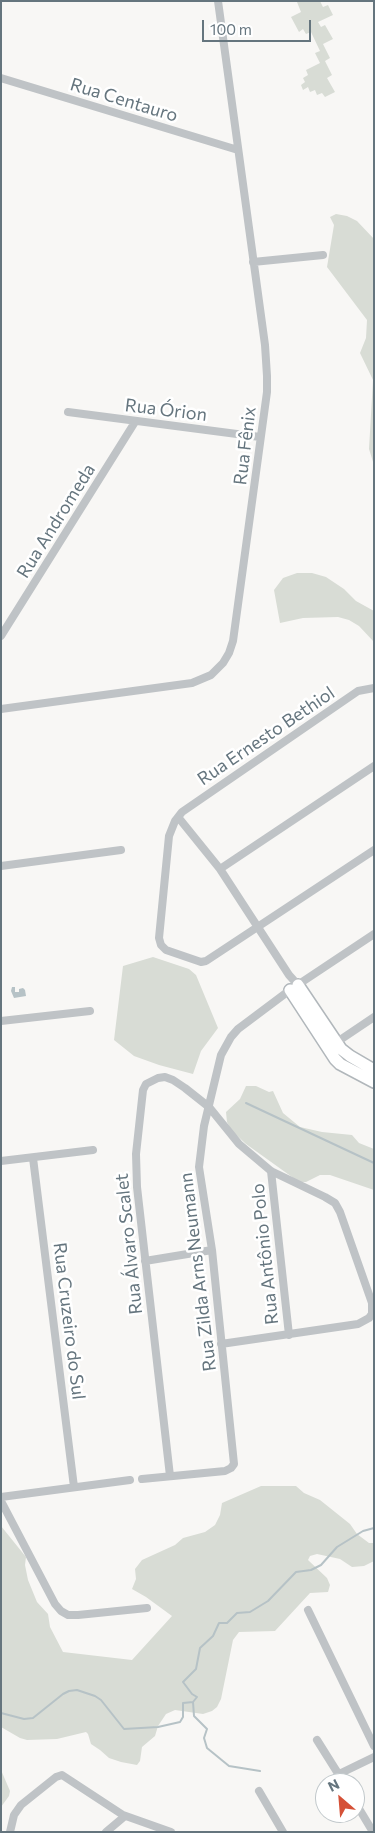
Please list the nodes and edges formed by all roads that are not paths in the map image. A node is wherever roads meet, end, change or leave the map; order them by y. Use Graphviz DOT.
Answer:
graph roads {
  1 [pos="218,1"];
  2 [pos="1,78"];
  3 [pos="238,150"];
  4 [pos="323,255"];
  5 [pos="253,262"];
  6 [pos="68,412"];
  7 [pos="135,422"];
  8 [pos="260,438"];
  9 [pos="1,636"];
  10 [pos="374,688"];
  11 [pos="1,709"];
  12 [pos="374,766"];
  13 [pos="178,817"];
  14 [pos="121,850"];
  15 [pos="374,850"];
  16 [pos="1,866"];
  17 [pos="220,869"];
  18 [pos="258,927"];
  19 [pos="374,934"];
  20 [pos="294,987"];
  21 [pos="90,1011"];
  22 [pos="374,1017"];
  23 [pos="1,1021"];
  24 [pos="332,1045"];
  25 [pos="374,1070"];
  26 [pos="374,1082"];
  27 [pos="209,1107"];
  28 [pos="93,1150"];
  29 [pos="33,1158"];
  30 [pos="1,1161"];
  31 [pos="271,1171"];
  32 [pos="212,1250"];
  33 [pos="145,1261"];
  34 [pos="289,1335"];
  35 [pos="221,1344"];
  36 [pos="170,1476"];
  37 [pos="142,1479"];
  38 [pos="130,1480"];
  39 [pos="74,1487"];
  40 [pos="1,1499"];
  41 [pos="147,1608"];
  42 [pos="308,1610"];
  43 [pos="317,1740"];
  44 [pos="374,1746"];
  45 [pos="374,1757"];
  46 [pos="338,1773"];
  47 [pos="341,1773"];
  48 [pos="259,1791"];
  49 [pos="125,1816"];
  50 [pos="365,1819"];
  51 [pos="10,1832"];
  52 [pos="106,1832"];
  53 [pos="170,1832"];
  54 [pos="283,1832"];
  55 [pos="373,1832"];
  1 -- 3 [label="street, Rua Fênix"];
  2 -- 3 [label="street, Rua Centauro"];
  3 -- 5 [label="street, Rua Fênix"];
  4 -- 5 [label="street"];
  5 -- 8 [label="street, Rua Fênix"];
  6 -- 7 [label="street, Rua Órion"];
  7 -- 8 [label="street, Rua Órion"];
  7 -- 9 [label="street, Rua Andromeda"];
  8 -- 11 [label="street, Rua Fênix"];
  10 -- 13 [label="street, Rua Ernesto Bethiol"];
  12 -- 17 [label="street"];
  13 -- 17 [label="street"];
  13 -- 18 [label="street"];
  14 -- 16 [label="street"];
  15 -- 18 [label="street"];
  17 -- 18 [label="street"];
  18 -- 20 [label="street"];
  19 -- 20 [label="street, Rua Zilda Arns Neumann"];
  20 -- 24 [label="street"];
  20 -- 27 [label="street, Rua Zilda Arns Neumann"];
  21 -- 23 [label="street"];
  22 -- 24 [label="street"];
  24 -- 25 [label="street"];
  24 -- 26 [label="street"];
  27 -- 31 [label="street, Rua Álvaro Scalet"];
  27 -- 32 [label="street, Rua Zilda Arns Neumann"];
  27 -- 33 [label="street, Rua Álvaro Scalet"];
  28 -- 29 [label="street"];
  29 -- 30 [label="street"];
  29 -- 39 [label="street, Rua Cruzeiro do Sul"];
  31 -- 34 [label="street, Rua Antônio Polo"];
  31 -- 34 [label="street, Rua Álvaro Scalet"];
  32 -- 33 [label="street"];
  32 -- 35 [label="street, Rua Zilda Arns Neumann"];
  33 -- 36 [label="street, Rua Álvaro Scalet"];
  34 -- 35 [label="street"];
  35 -- 36 [label="street, Rua Zilda Arns Neumann"];
  36 -- 37 [label="street"];
  38 -- 39 [label="street"];
  39 -- 40 [label="street"];
  40 -- 41 [label="street"];
  42 -- 44 [label="street"];
  43 -- 46 [label="street"];
  45 -- 47 [label="street"];
  48 -- 54 [label="street"];
  49 -- 51 [label="street"];
  49 -- 52 [label="street"];
  49 -- 53 [label="street"];
  50 -- 55 [label="street"];
}
